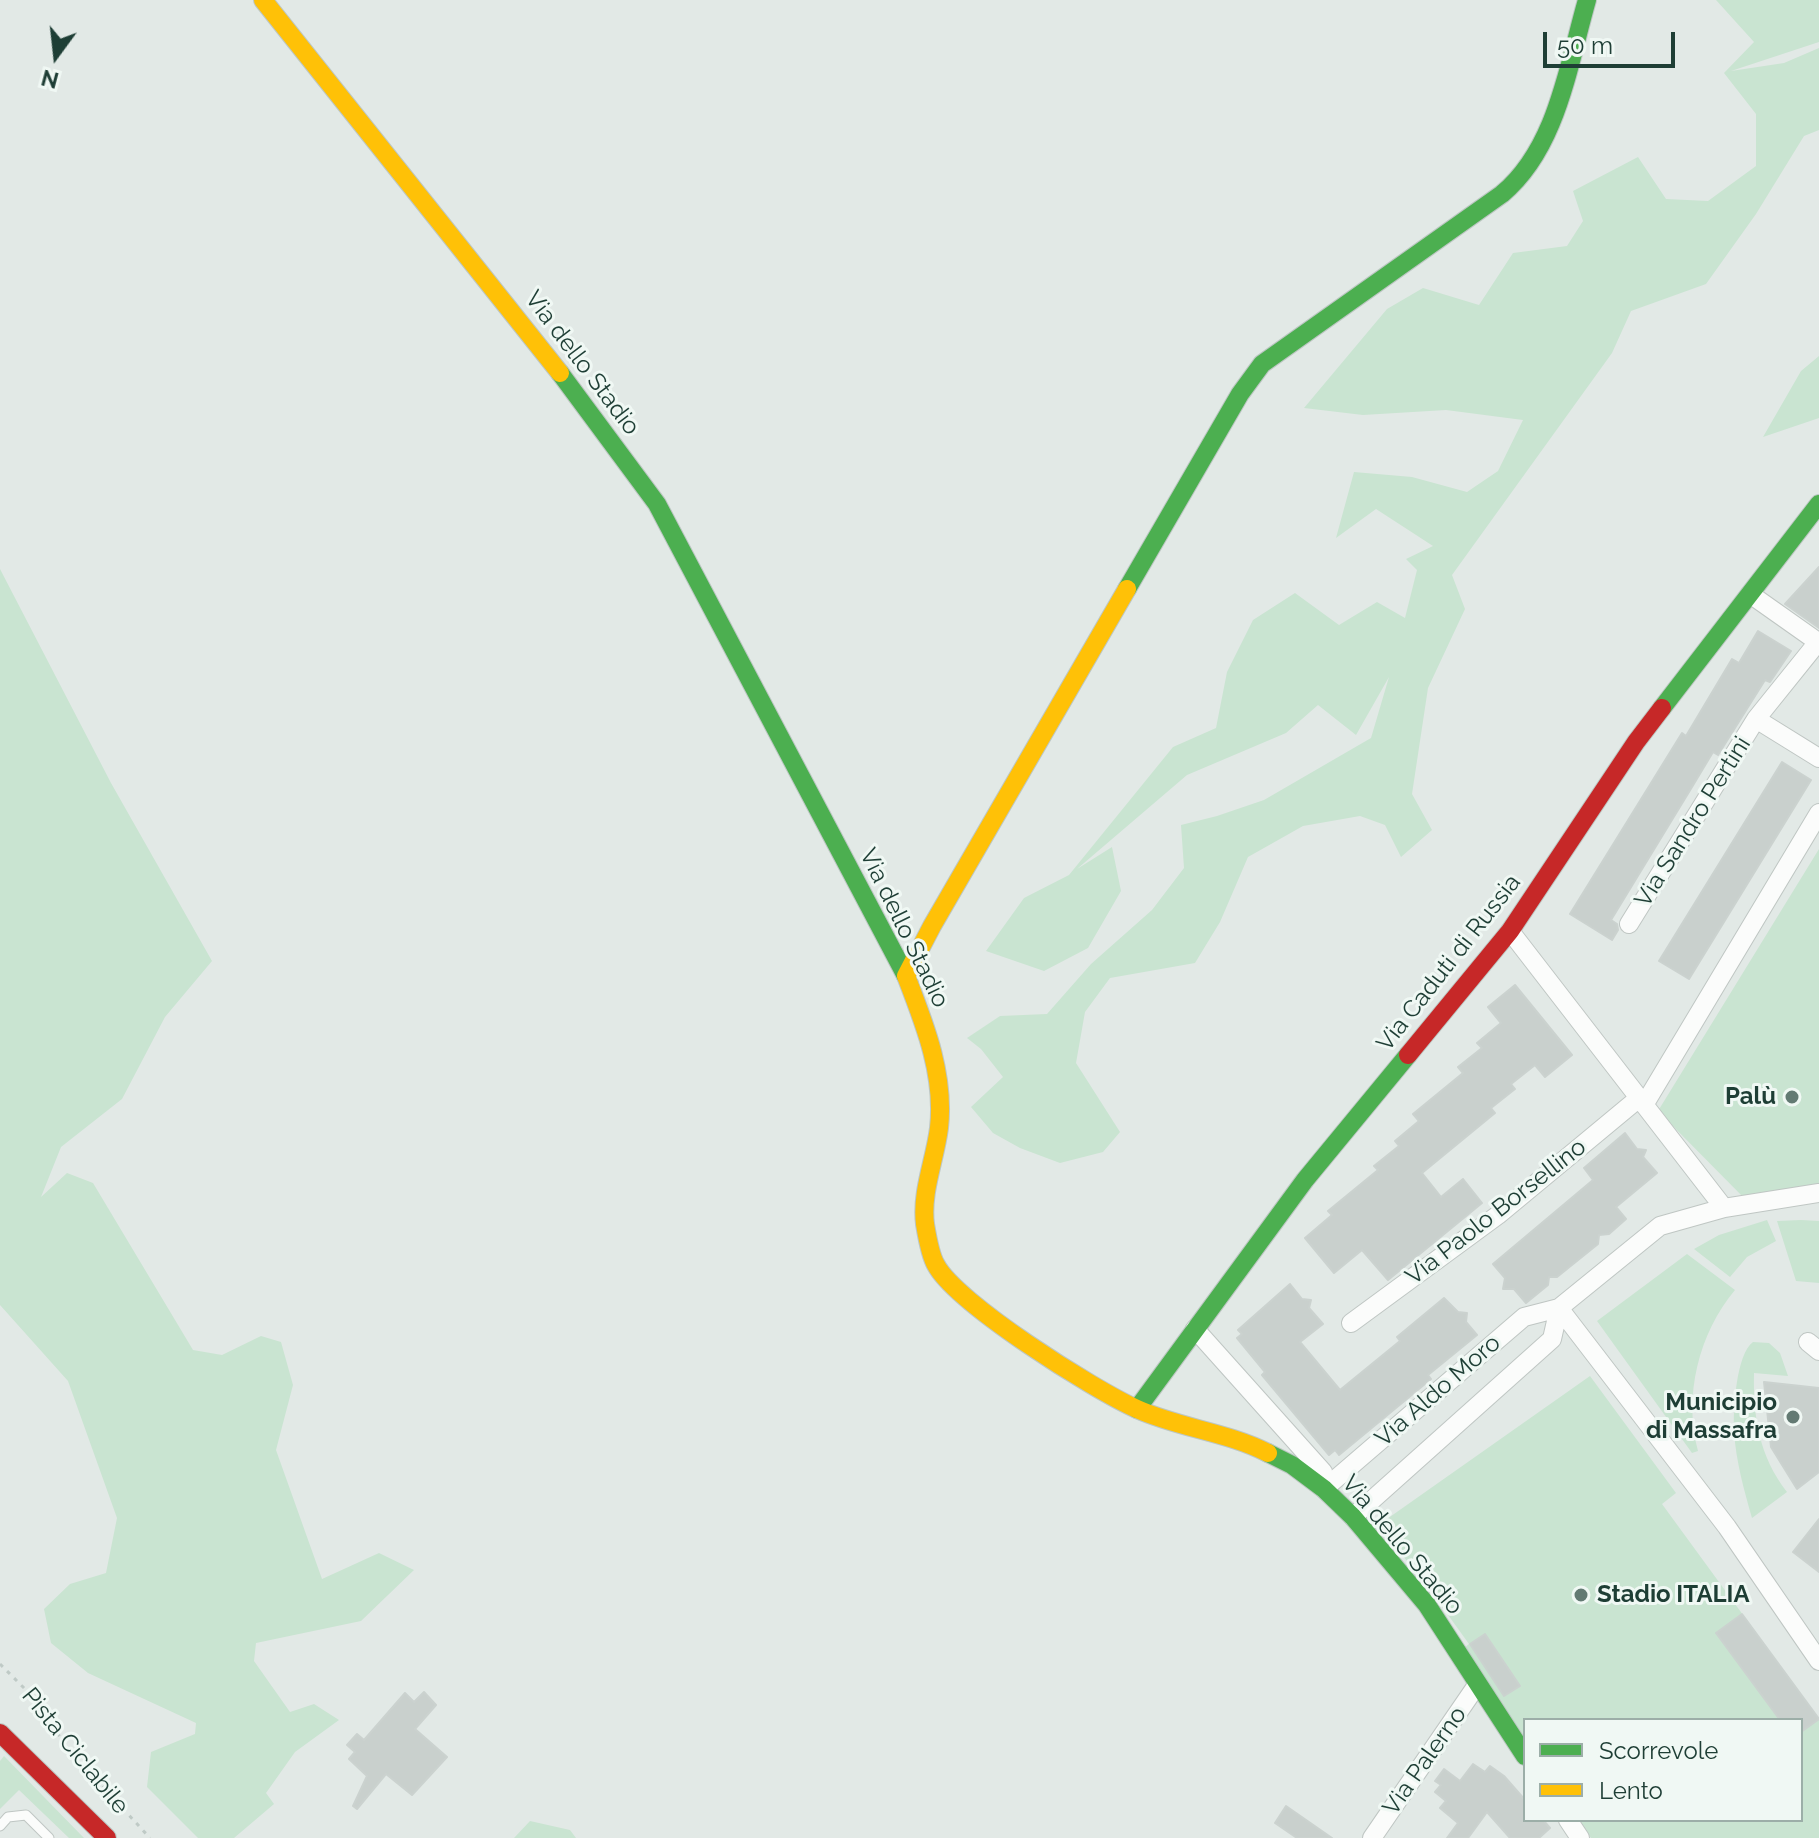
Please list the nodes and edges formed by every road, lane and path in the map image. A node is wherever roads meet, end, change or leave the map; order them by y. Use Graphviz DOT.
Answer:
graph roads {
  1 [pos="263,0"];
  2 [pos="1587,0"];
  3 [pos="1819,504"];
  4 [pos="1750,594"];
  5 [pos="1756,719"];
  6 [pos="1819,758"];
  7 [pos="1819,813"];
  8 [pos="1629,924"];
  9 [pos="1510,931"];
  10 [pos="906,976"];
  11 [pos="1642,1102"];
  12 [pos="1819,1193"];
  13 [pos="1724,1208"];
  14 [pos="1559,1308"];
  15 [pos="1351,1323"];
  16 [pos="1195,1329"];
  17 [pos="1137,1409"];
  18 [pos="1324,1489"];
  19 [pos="1353,1517"];
  20 [pos="1819,1661"];
  21 [pos="0,1664"];
  22 [pos="1477,1685"];
  23 [pos="0,1733"];
  24 [pos="1523,1753"];
  25 [pos="0,1826"];
  26 [pos="49,1838"];
  27 [pos="107,1838"];
  28 [pos="150,1838"];
  29 [pos="1372,1838"];
  1 -- 10 [label="street, Via dello Stadio"];
  2 -- 10 [label="street"];
  3 -- 4 [label="street, Via Caduti di Russia"];
  4 -- 5 [label="street, Via Sandro Pertini"];
  4 -- 9 [label="street, Via Caduti di Russia"];
  5 -- 6 [label="street, Via Sandro Pertini"];
  5 -- 8 [label="street, Via Sandro Pertini"];
  7 -- 11 [label="street, Via Paolo Borsellino"];
  9 -- 11 [label="street"];
  9 -- 16 [label="street, Via Caduti di Russia"];
  10 -- 17 [label="street, Via dello Stadio"];
  11 -- 13 [label="street"];
  11 -- 15 [label="street, Via Paolo Borsellino"];
  12 -- 13 [label="street, Via Aldo Moro"];
  13 -- 14 [label="street, Via Aldo Moro"];
  14 -- 18 [label="street, Via Aldo Moro"];
  14 -- 19 [label="street, Via Aldo Moro"];
  14 -- 20 [label="street"];
  16 -- 17 [label="street, Via Caduti di Russia"];
  16 -- 18 [label="street"];
  17 -- 18 [label="street, Via dello Stadio"];
  18 -- 19 [label="street, Via dello Stadio"];
  19 -- 22 [label="street, Via dello Stadio"];
  21 -- 28 [label="path, Pista Ciclabile"];
  22 -- 24 [label="street, Via dello Stadio"];
  22 -- 29 [label="street, Via Palerno"];
  23 -- 27 [label="street"];
  25 -- 26 [label="lane"];
}
